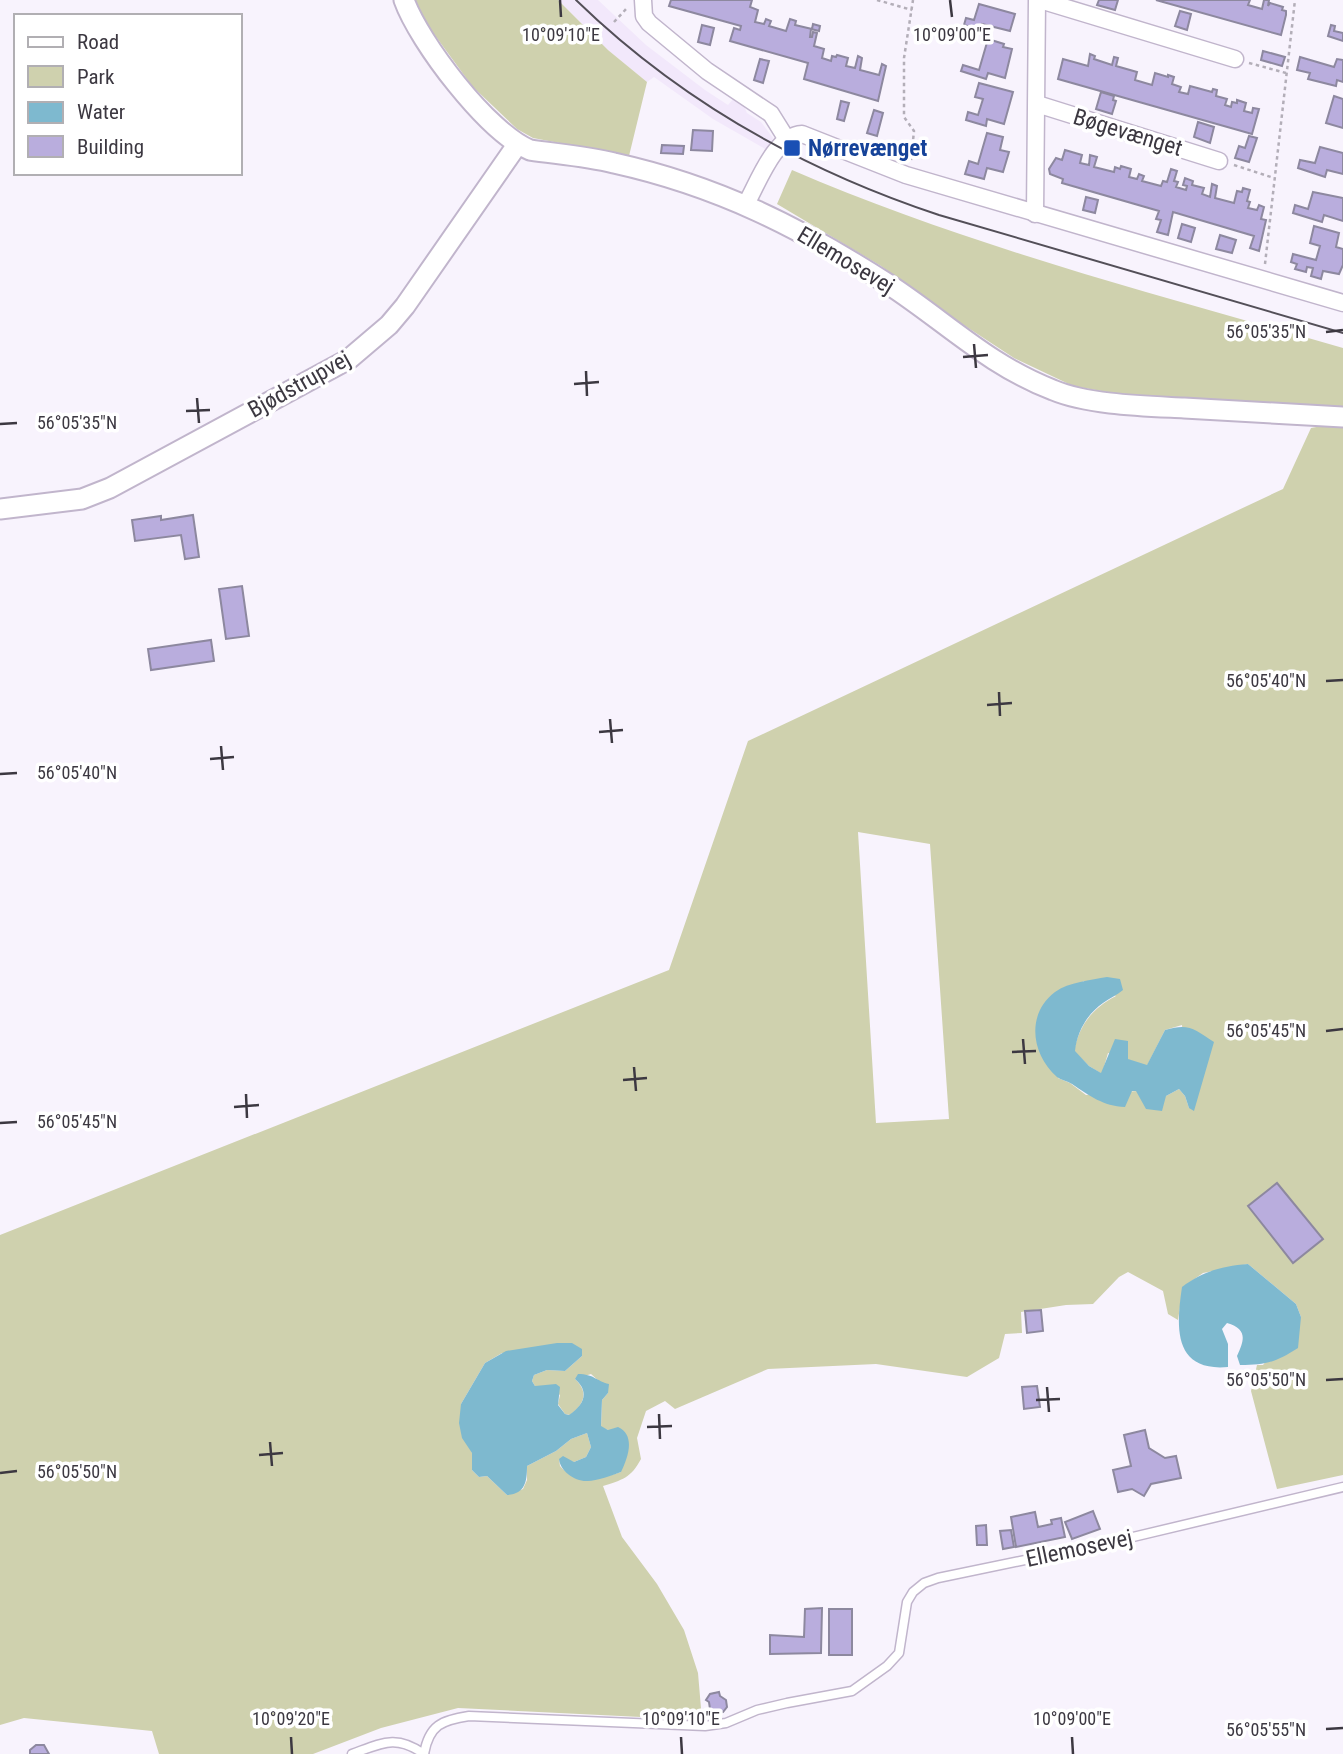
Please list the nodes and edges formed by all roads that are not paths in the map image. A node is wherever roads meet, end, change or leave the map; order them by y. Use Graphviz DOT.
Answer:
graph roads {
  1 [pos="404,0"];
  2 [pos="643,0"];
  3 [pos="1038,0"];
  4 [pos="1235,59"];
  5 [pos="1037,104"];
  6 [pos="786,138"];
  7 [pos="517,145"];
  8 [pos="1219,160"];
  9 [pos="746,204"];
  10 [pos="1035,214"];
  11 [pos="1343,303"];
  12 [pos="1343,417"];
  13 [pos="0,509"];
  14 [pos="1343,1487"];
  15 [pos="352,1754"];
  16 [pos="424,1754"];
  1 -- 7 [label="street"];
  2 -- 6 [label="street"];
  3 -- 4 [label="street, Bøgevænget"];
  3 -- 5 [label="street, Bøgevænget"];
  5 -- 8 [label="street, Bøgevænget"];
  5 -- 10 [label="street, Bøgevænget"];
  6 -- 9 [label="street"];
  6 -- 10 [label="street"];
  7 -- 9 [label="street, Ellemosevej"];
  7 -- 13 [label="street, Bjødstrupvej"];
  9 -- 12 [label="street, Ellemosevej"];
  10 -- 11 [label="street"];
  14 -- 16 [label="lane, Ellemosevej"];
  15 -- 16 [label="lane"];
}
